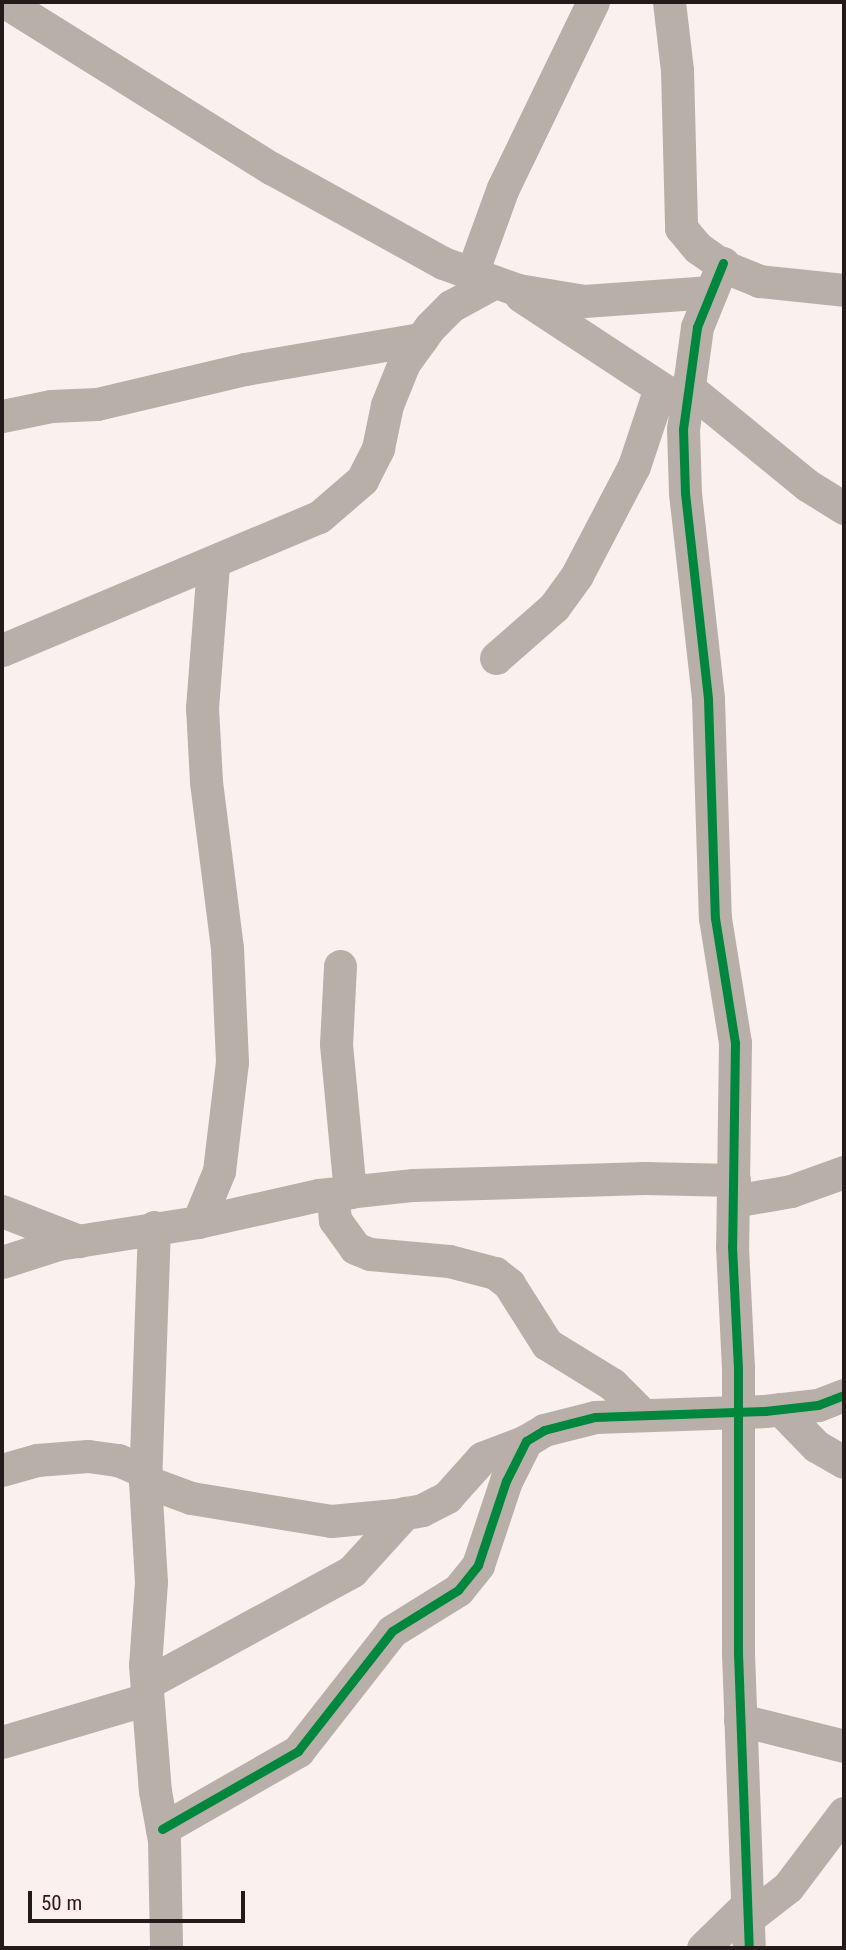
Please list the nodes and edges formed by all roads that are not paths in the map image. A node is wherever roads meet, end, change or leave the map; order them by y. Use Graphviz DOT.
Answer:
graph roads {
  1 [pos="5,2"];
  2 [pos="47,2"];
  3 [pos="593,2"];
  4 [pos="669,2"];
  5 [pos="68,43"];
  6 [pos="717,277"];
  7 [pos="492,280"];
  8 [pos="844,290"];
  9 [pos="421,339"];
  10 [pos="677,393"];
  11 [pos="2,416"];
  12 [pos="844,508"];
  13 [pos="213,565"];
  14 [pos="2,650"];
  15 [pos="496,658"];
  16 [pos="340,966"];
  17 [pos="844,1172"];
  18 [pos="734,1191"];
  19 [pos="341,1193"];
  20 [pos="2,1211"];
  21 [pos="198,1222"];
  22 [pos="154,1227"];
  23 [pos="79,1241"];
  24 [pos="2,1262"];
  25 [pos="844,1395"];
  26 [pos="779,1409"];
  27 [pos="737,1413"];
  28 [pos="642,1414"];
  29 [pos="526,1441"];
  30 [pos="844,1462"];
  31 [pos="2,1470"];
  32 [pos="145,1476"];
  33 [pos="405,1513"];
  34 [pos="147,1691"];
  35 [pos="740,1720"];
  36 [pos="2,1742"];
  37 [pos="844,1746"];
  38 [pos="844,1813"];
  39 [pos="162,1829"];
  40 [pos="747,1924"];
  41 [pos="166,1948"];
  42 [pos="703,1948"];
  1 -- 5 [label="street"];
  2 -- 5 [label="street"];
  3 -- 7 [label="street"];
  4 -- 6 [label="street"];
  5 -- 7 [label="street"];
  6 -- 7 [label="street"];
  6 -- 8 [label="street"];
  6 -- 10 [label="street"];
  7 -- 9 [label="street"];
  7 -- 10 [label="street"];
  9 -- 11 [label="street"];
  9 -- 13 [label="street"];
  10 -- 12 [label="street"];
  10 -- 15 [label="street"];
  10 -- 18 [label="street"];
  13 -- 14 [label="street"];
  13 -- 21 [label="street"];
  16 -- 19 [label="street"];
  17 -- 18 [label="street"];
  18 -- 19 [label="street"];
  18 -- 27 [label="street"];
  19 -- 21 [label="street"];
  19 -- 28 [label="street"];
  20 -- 23 [label="street"];
  21 -- 22 [label="street"];
  22 -- 23 [label="street"];
  22 -- 32 [label="street"];
  23 -- 24 [label="street"];
  25 -- 26 [label="street"];
  26 -- 27 [label="street"];
  26 -- 30 [label="street"];
  27 -- 28 [label="street"];
  27 -- 35 [label="street"];
  28 -- 29 [label="street"];
  29 -- 33 [label="street"];
  29 -- 39 [label="street"];
  31 -- 32 [label="street"];
  32 -- 33 [label="street"];
  32 -- 34 [label="street"];
  33 -- 34 [label="street"];
  34 -- 36 [label="street"];
  34 -- 39 [label="street"];
  35 -- 37 [label="street"];
  35 -- 40 [label="street"];
  38 -- 40 [label="street"];
  39 -- 41 [label="street"];
  40 -- 42 [label="street"];
}
